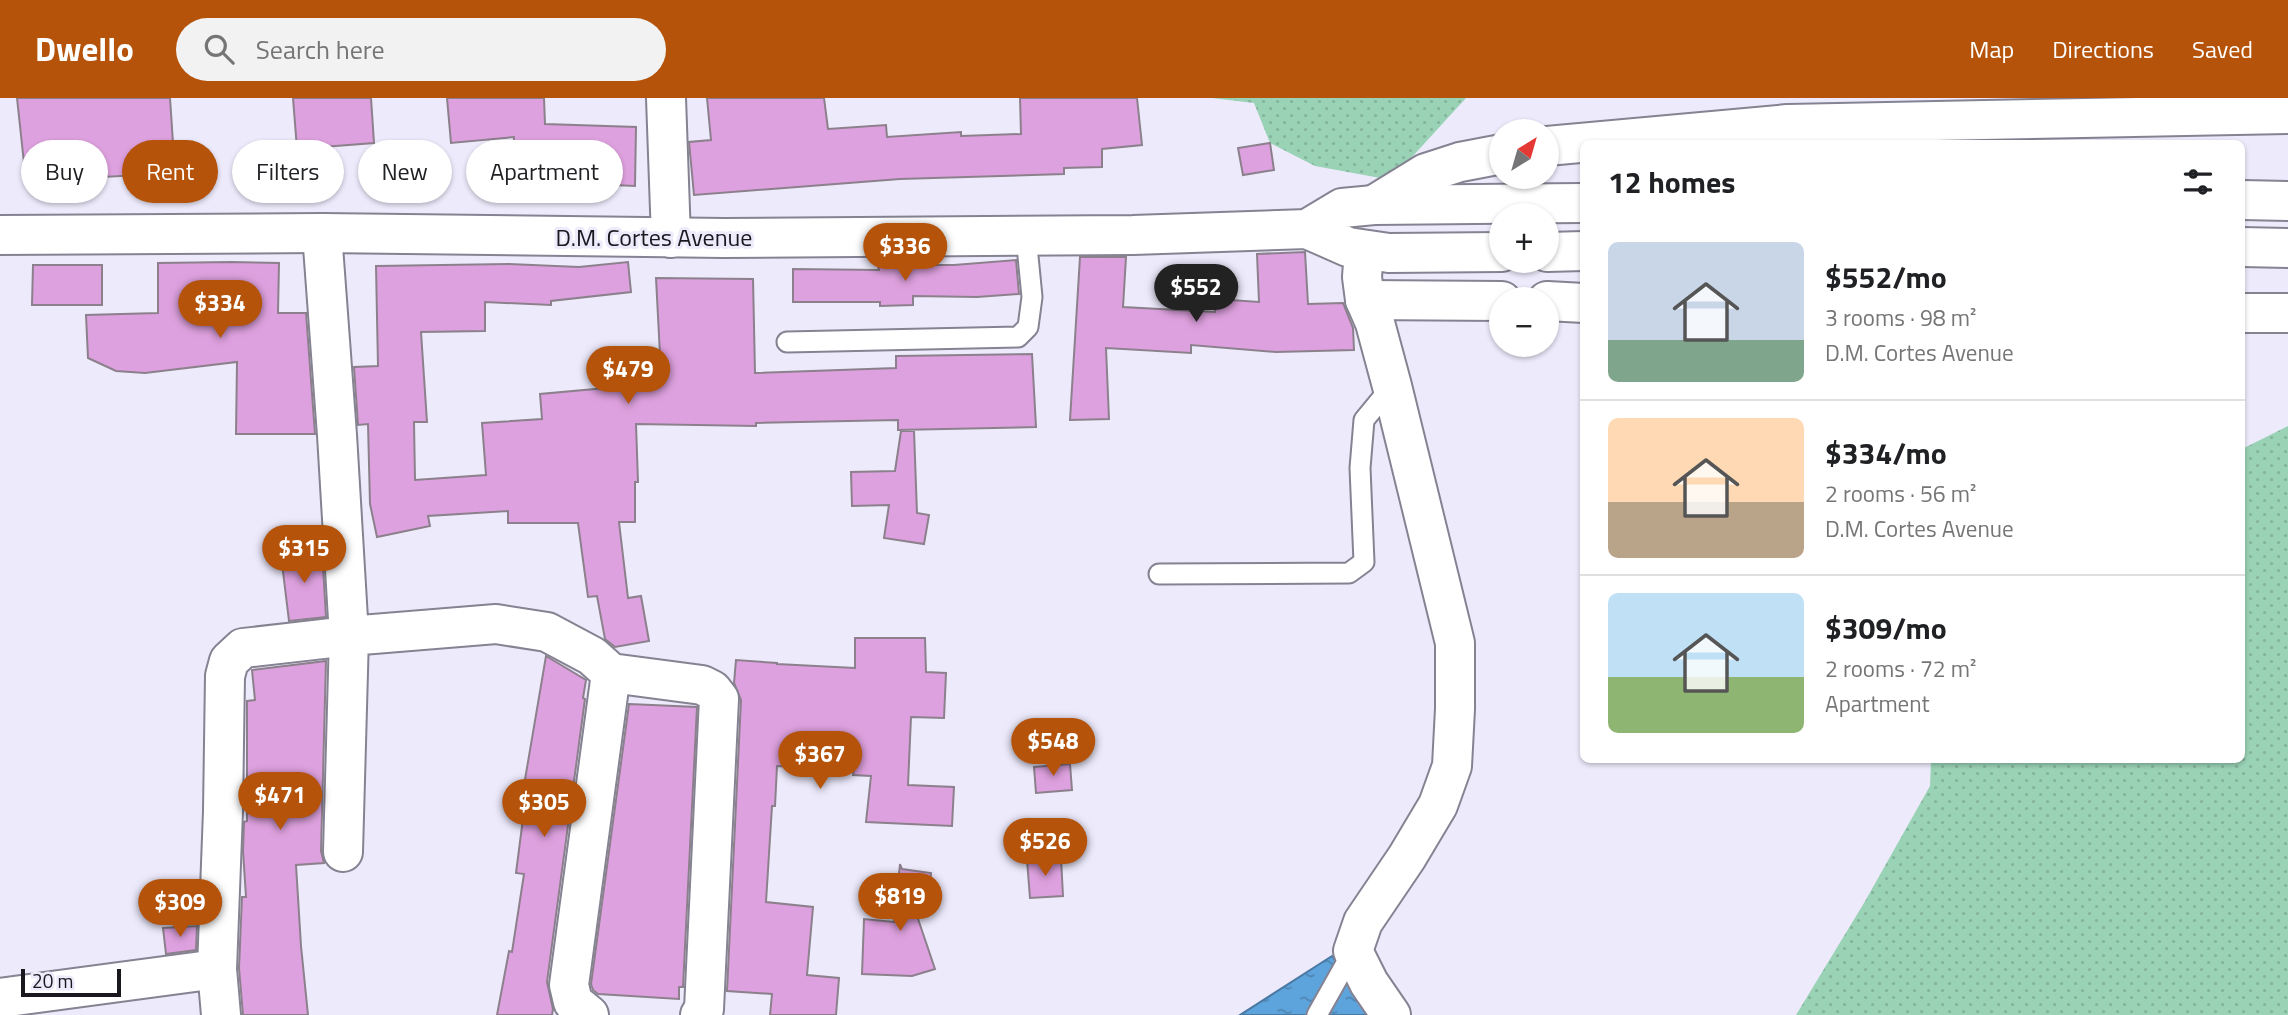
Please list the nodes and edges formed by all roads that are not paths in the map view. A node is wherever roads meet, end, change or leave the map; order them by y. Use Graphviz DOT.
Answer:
graph roads {
  1 [pos="666,98"];
  2 [pos="2288,114"];
  3 [pos="1613,140"];
  4 [pos="1580,143"];
  5 [pos="1559,145"];
  6 [pos="1489,156"];
  7 [pos="2245,200"];
  8 [pos="2288,201"];
  9 [pos="1580,203"];
  10 [pos="1374,205"];
  11 [pos="1307,229"];
  12 [pos="322,233"];
  13 [pos="0,235"];
  14 [pos="1026,236"];
  15 [pos="671,238"];
  16 [pos="2245,247"];
  17 [pos="2288,248"];
  18 [pos="1364,250"];
  19 [pos="1559,251"];
  20 [pos="1580,251"];
  21 [pos="1489,252"];
  22 [pos="1365,300"];
  23 [pos="1489,301"];
  24 [pos="1559,302"];
  25 [pos="1580,303"];
  26 [pos="2245,313"];
  27 [pos="2288,313"];
  28 [pos="786,342"];
  29 [pos="1392,386"];
  30 [pos="1159,574"];
  31 [pos="349,636"];
  32 [pos="611,673"];
  33 [pos="343,852"];
  34 [pos="1353,951"];
  35 [pos="217,968"];
  36 [pos="0,998"];
  37 [pos="221,1015"];
  38 [pos="589,1015"];
  39 [pos="700,1015"];
  40 [pos="1317,1015"];
  41 [pos="1391,1015"];
  1 -- 15 [label="main road"];
  2 -- 3 [label="main road"];
  4 -- 5 [label="main road"];
  6 -- 10 [label="main road"];
  7 -- 8 [label="main road"];
  9 -- 10 [label="main road, D.M. Cortes Avenue"];
  10 -- 11 [label="main road, D.M. Cortes Avenue"];
  11 -- 14 [label="main road, D.M. Cortes Avenue"];
  11 -- 18 [label="main road, D.M. Cortes Avenue"];
  12 -- 13 [label="main road, D.M. Cortes Avenue"];
  12 -- 15 [label="main road, D.M. Cortes Avenue"];
  12 -- 31 [label="main road"];
  14 -- 15 [label="main road, D.M. Cortes Avenue"];
  14 -- 28 [label="lane"];
  16 -- 17 [label="main road"];
  18 -- 21 [label="main road, D.M. Cortes Avenue"];
  18 -- 22 [label="main road"];
  19 -- 20 [label="main road"];
  22 -- 23 [label="main road"];
  22 -- 29 [label="main road"];
  24 -- 25 [label="main road"];
  26 -- 27 [label="main road"];
  29 -- 30 [label="lane"];
  29 -- 34 [label="main road"];
  31 -- 32 [label="main road"];
  31 -- 33 [label="main road"];
  31 -- 35 [label="main road"];
  32 -- 38 [label="main road"];
  32 -- 39 [label="main road"];
  34 -- 40 [label="lane"];
  34 -- 41 [label="main road"];
  35 -- 36 [label="main road"];
  35 -- 37 [label="main road"];
}
